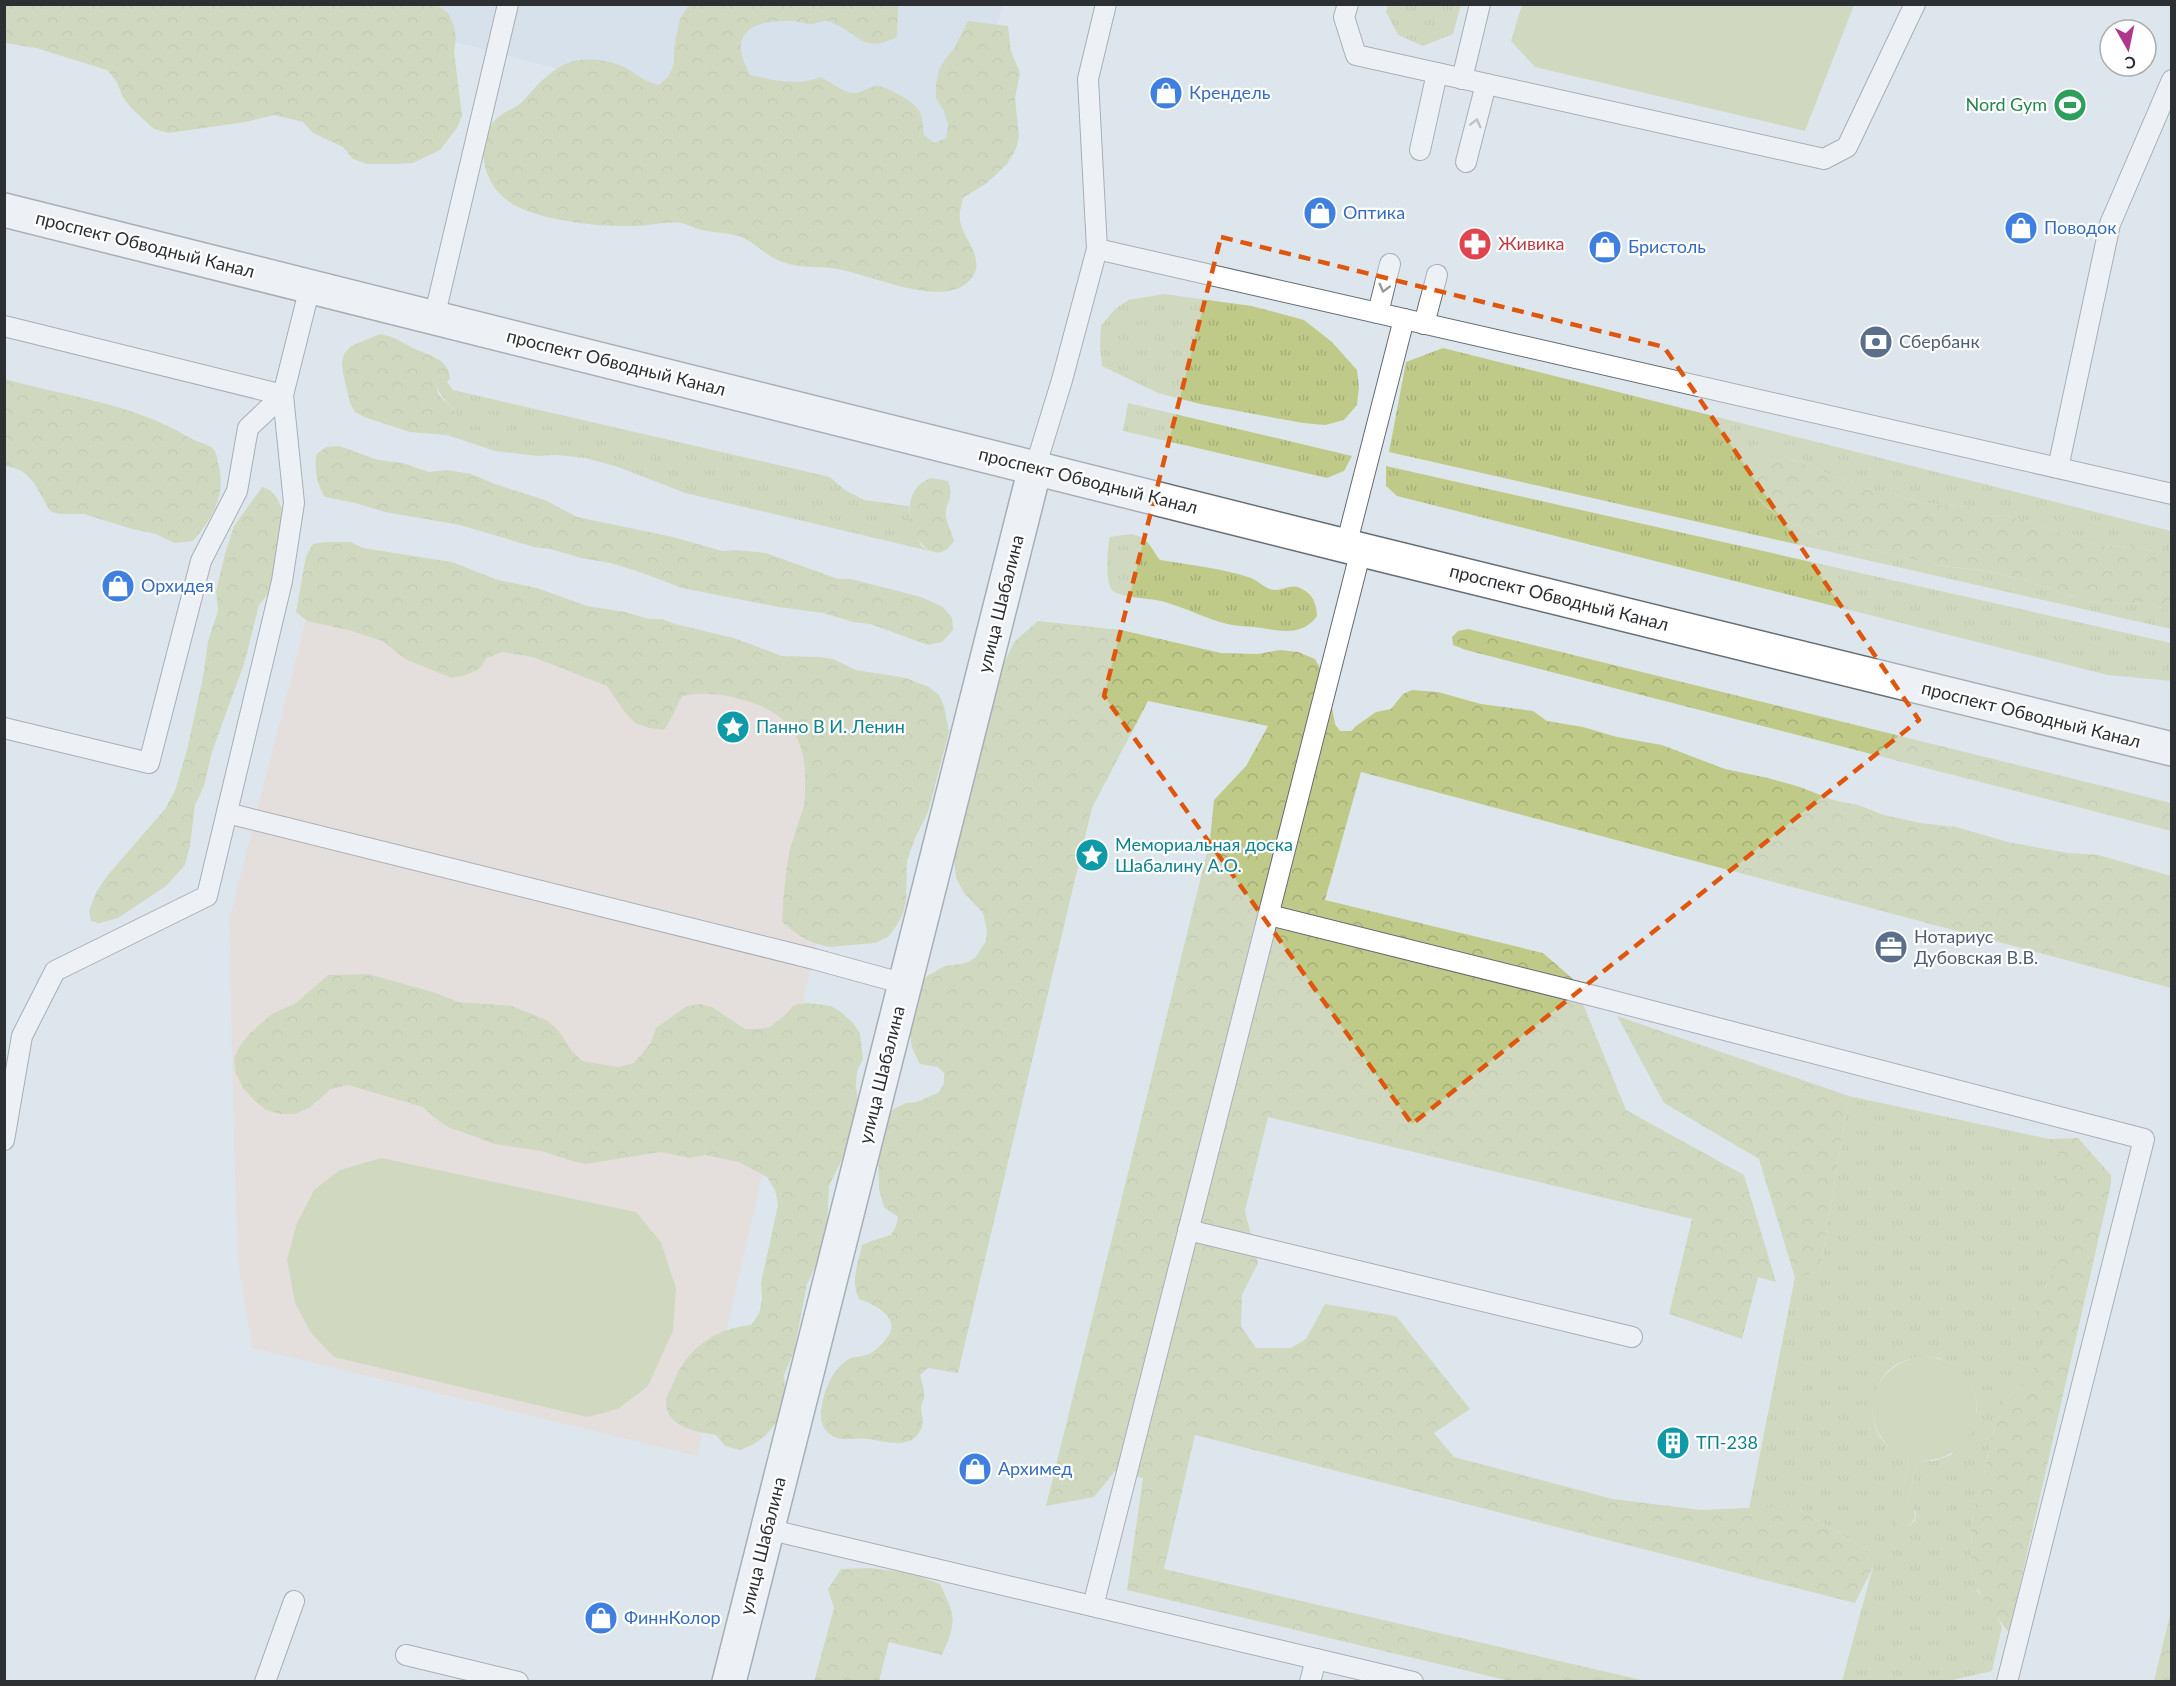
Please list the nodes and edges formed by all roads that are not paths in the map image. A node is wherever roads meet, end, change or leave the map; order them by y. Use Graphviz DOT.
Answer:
graph roads {
  1 [pos="508,4"];
  2 [pos="1106,4"];
  3 [pos="1348,4"];
  4 [pos="1480,4"];
  5 [pos="1915,4"];
  6 [pos="1437,73"];
  7 [pos="1462,78"];
  8 [pos="2172,80"];
  9 [pos="1486,84"];
  10 [pos="1420,150"];
  11 [pos="1466,162"];
  12 [pos="4,210"];
  13 [pos="1097,249"];
  14 [pos="1390,264"];
  15 [pos="1437,275"];
  16 [pos="310,287"];
  17 [pos="1378,313"];
  18 [pos="434,318"];
  19 [pos="1404,319"];
  20 [pos="1424,324"];
  21 [pos="4,326"];
  22 [pos="283,395"];
  23 [pos="1035,468"];
  24 [pos="2058,468"];
  25 [pos="2172,494"];
  26 [pos="1354,548"];
  27 [pos="4,728"];
  28 [pos="2172,749"];
  29 [pos="227,813"];
  30 [pos="1269,915"];
  31 [pos="905,984"];
  32 [pos="4,1140"];
  33 [pos="1188,1230"];
  34 [pos="1632,1337"];
  35 [pos="767,1529"];
  36 [pos="294,1600"];
  37 [pos="1093,1606"];
  38 [pos="406,1655"];
  39 [pos="1316,1659"];
  40 [pos="265,1682"];
  41 [pos="518,1682"];
  42 [pos="729,1682"];
  43 [pos="1310,1682"];
  44 [pos="1413,1682"];
  45 [pos="2007,1682"];
  1 -- 18 [label="lane"];
  2 -- 13 [label="lane"];
  3 -- 6 [label="lane"];
  4 -- 7 [label="lane"];
  5 -- 9 [label="lane"];
  6 -- 7 [label="lane"];
  6 -- 10 [label="lane"];
  7 -- 9 [label="lane"];
  8 -- 24 [label="lane"];
  11 -- 9 [label="lane, one-way"];
  12 -- 16 [label="main road, проспект Обводный Канал"];
  13 -- 17 [label="lane"];
  13 -- 23 [label="lane"];
  14 -- 17 [label="lane, one-way"];
  15 -- 20 [label="lane"];
  16 -- 18 [label="main road, проспект Обводный Канал"];
  16 -- 22 [label="lane"];
  17 -- 19 [label="lane"];
  18 -- 23 [label="main road, проспект Обводный Канал"];
  19 -- 20 [label="lane"];
  19 -- 26 [label="lane"];
  20 -- 24 [label="lane"];
  21 -- 22 [label="lane"];
  22 -- 27 [label="lane"];
  22 -- 29 [label="lane"];
  23 -- 26 [label="main road, проспект Обводный Канал"];
  23 -- 31 [label="main road, улица Шабалина"];
  24 -- 25 [label="lane"];
  26 -- 28 [label="main road, проспект Обводный Канал"];
  26 -- 30 [label="lane"];
  29 -- 31 [label="lane"];
  29 -- 32 [label="lane"];
  30 -- 33 [label="lane"];
  30 -- 45 [label="lane"];
  31 -- 35 [label="main road, улица Шабалина"];
  33 -- 34 [label="lane"];
  33 -- 37 [label="lane"];
  35 -- 37 [label="lane"];
  35 -- 42 [label="main road, улица Шабалина"];
  36 -- 40 [label="lane"];
  37 -- 39 [label="lane"];
  38 -- 41 [label="lane"];
  39 -- 43 [label="lane"];
  39 -- 44 [label="lane"];
}
